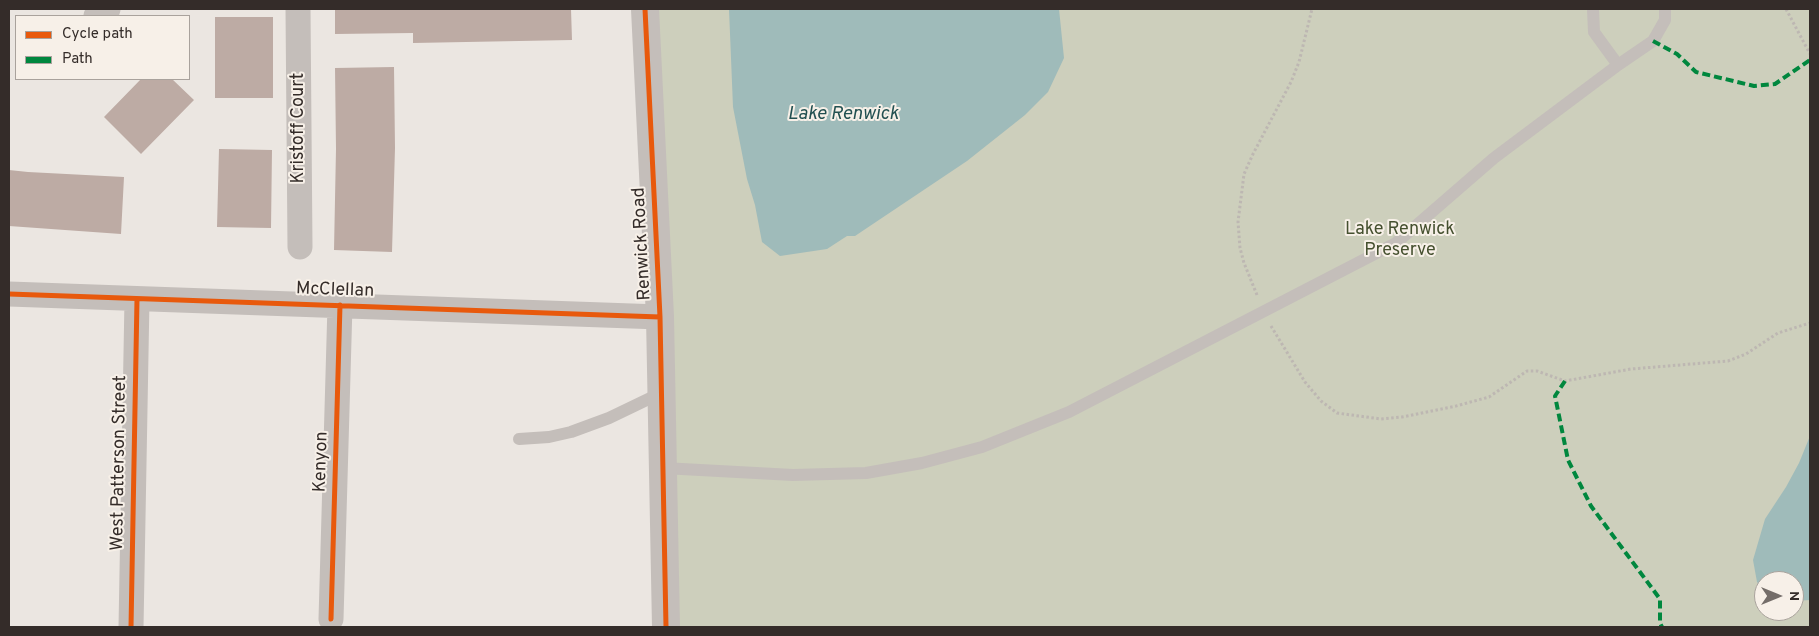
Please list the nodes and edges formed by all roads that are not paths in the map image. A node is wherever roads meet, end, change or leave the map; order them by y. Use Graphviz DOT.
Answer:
graph roads {
  1 [pos="298,9"];
  2 [pos="645,9"];
  3 [pos="1593,9"];
  4 [pos="1664,9"];
  5 [pos="1618,65"];
  6 [pos="300,247"];
  7 [pos="9,294"];
  8 [pos="136,299"];
  9 [pos="340,305"];
  10 [pos="660,317"];
  11 [pos="661,393"];
  12 [pos="519,439"];
  13 [pos="663,468"];
  14 [pos="331,619"];
  15 [pos="131,627"];
  16 [pos="666,627"];
  1 -- 6 [label="street, Kristoff Court"];
  2 -- 10 [label="street, Renwick Road"];
  3 -- 5 [label="lane"];
  4 -- 5 [label="lane"];
  5 -- 13 [label="lane"];
  7 -- 8 [label="street, McClellan"];
  8 -- 9 [label="street, McClellan"];
  8 -- 15 [label="street, West Patterson Street"];
  9 -- 10 [label="street, McClellan"];
  9 -- 14 [label="street, Kenyon"];
  10 -- 11 [label="street, Renwick Road"];
  11 -- 12 [label="lane"];
  11 -- 13 [label="street, Renwick Road"];
  13 -- 16 [label="street, Renwick Road"];
}
